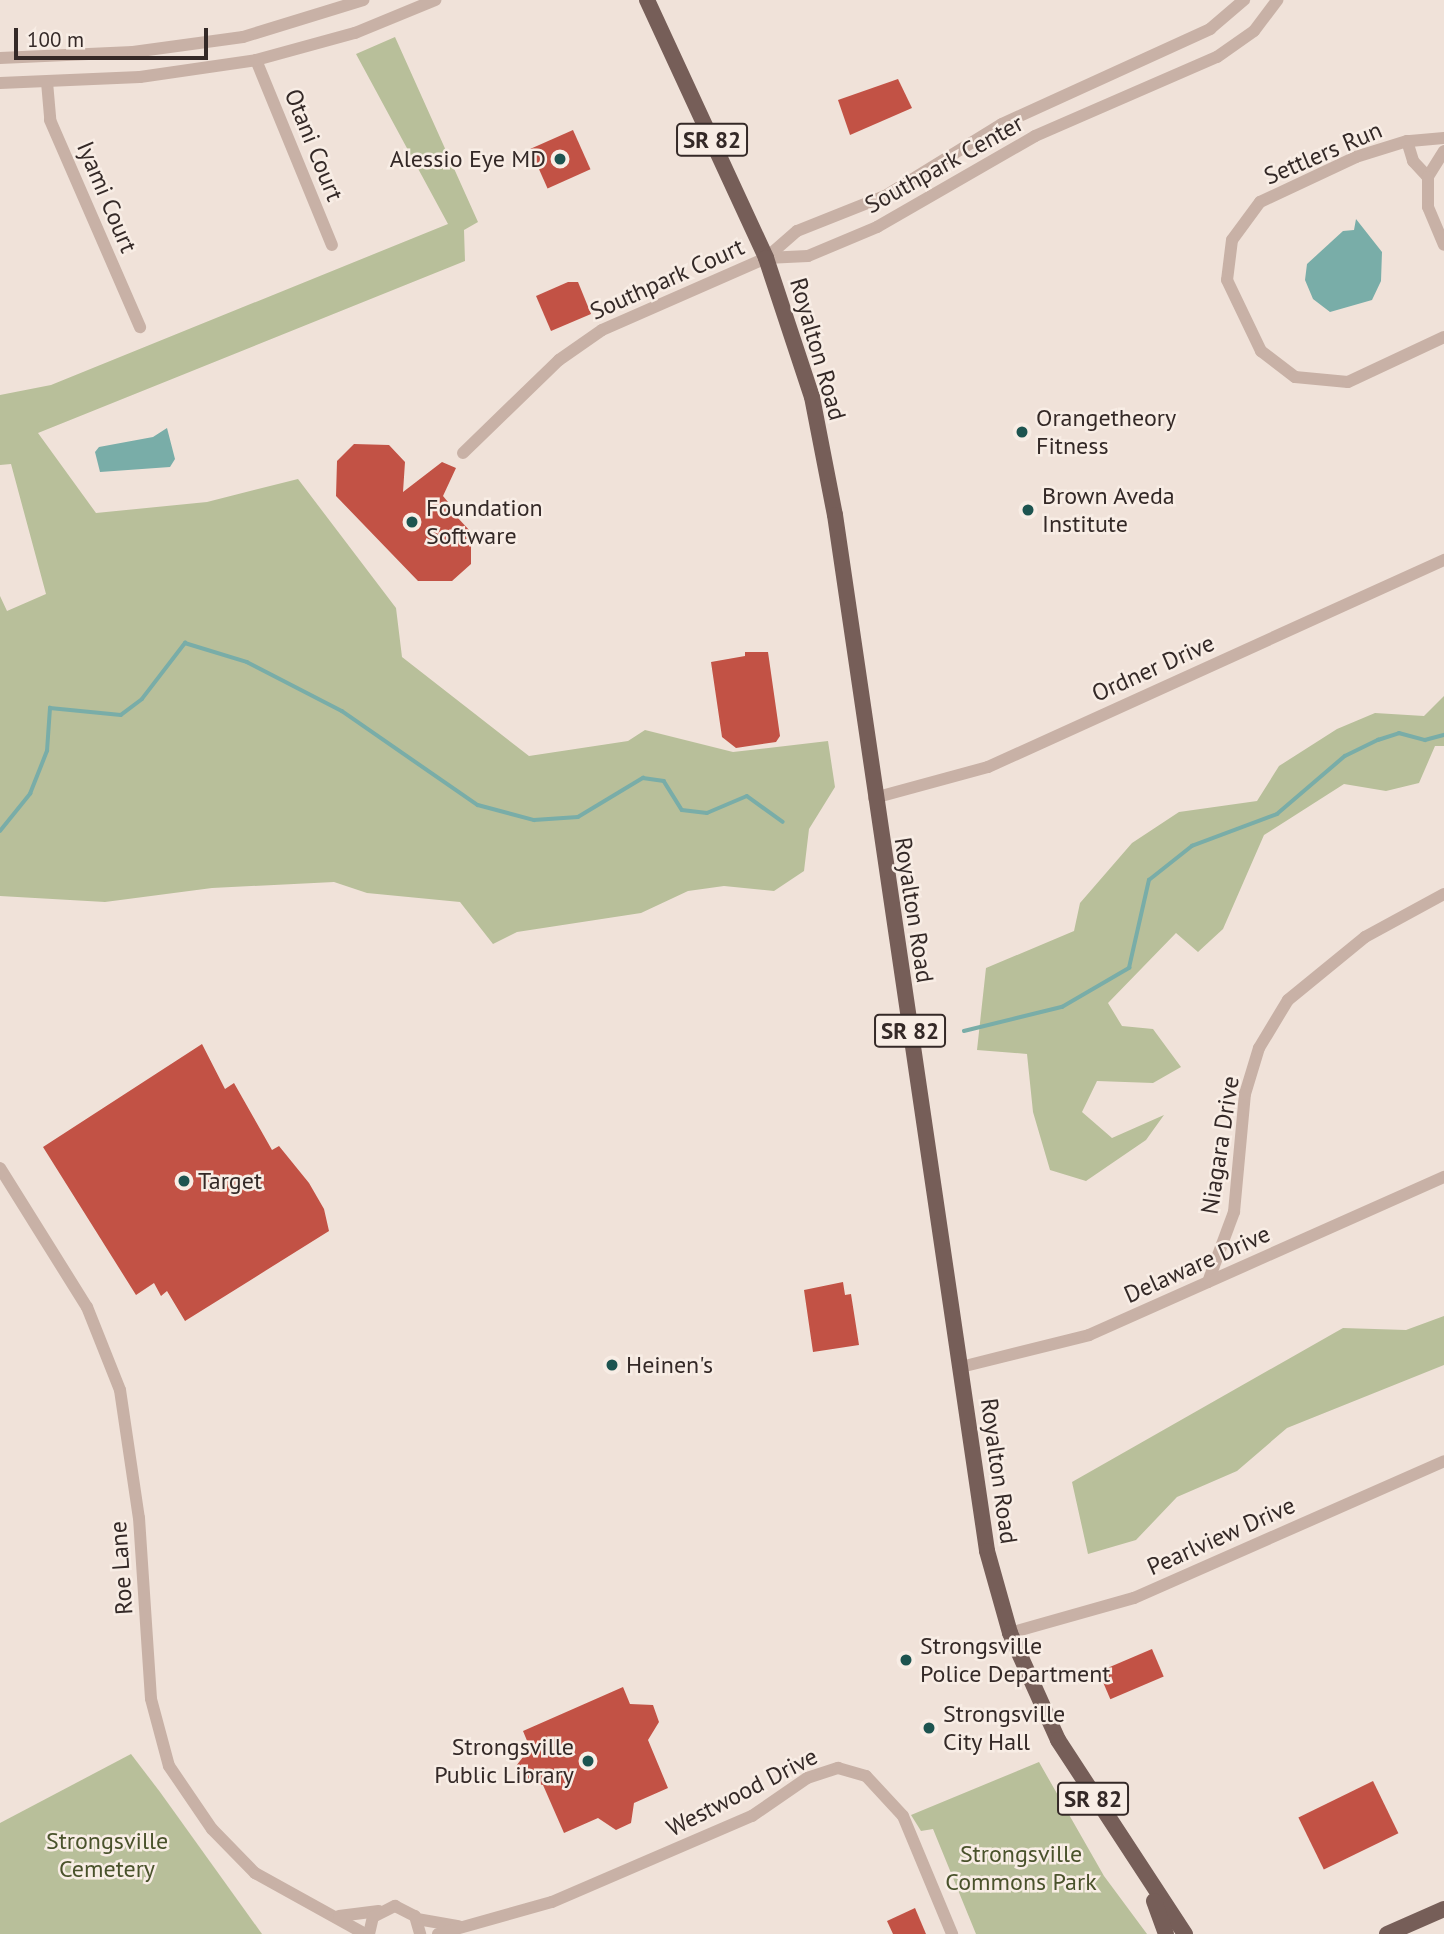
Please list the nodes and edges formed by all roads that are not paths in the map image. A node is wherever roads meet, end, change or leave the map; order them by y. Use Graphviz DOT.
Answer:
graph roads {
  1 [pos="363,0"];
  2 [pos="435,0"];
  3 [pos="647,0"];
  4 [pos="1244,0"];
  5 [pos="1277,0"];
  6 [pos="0,58"];
  7 [pos="256,60"];
  8 [pos="47,82"];
  9 [pos="0,83"];
  10 [pos="1444,138"];
  11 [pos="1407,141"];
  12 [pos="1444,151"];
  13 [pos="1428,177"];
  14 [pos="332,245"];
  15 [pos="1444,246"];
  16 [pos="766,258"];
  17 [pos="140,327"];
  18 [pos="1444,337"];
  19 [pos="463,453"];
  20 [pos="1444,560"];
  21 [pos="874,798"];
  22 [pos="1444,894"];
  23 [pos="0,1168"];
  24 [pos="1444,1177"];
  25 [pos="1208,1282"];
  26 [pos="961,1367"];
  27 [pos="1444,1461"];
  28 [pos="1010,1633"];
  29 [pos="1147,1883"];
  30 [pos="1444,1909"];
  31 [pos="380,1911"];
  32 [pos="335,1916"];
  33 [pos="417,1919"];
  34 [pos="466,1926"];
  35 [pos="367,1934"];
  36 [pos="420,1934"];
  37 [pos="438,1934"];
  38 [pos="952,1934"];
  39 [pos="1166,1934"];
  40 [pos="1185,1934"];
  41 [pos="1387,1934"];
  1 -- 6 [label="street"];
  2 -- 7 [label="street"];
  3 -- 16 [label="main road, Royalton Road / SR 82"];
  4 -- 16 [label="street, Southpark Center"];
  5 -- 16 [label="street, Southpark Center"];
  7 -- 8 [label="street"];
  7 -- 14 [label="street, Otani Court"];
  8 -- 9 [label="street"];
  8 -- 17 [label="street, Iyami Court"];
  10 -- 11 [label="street, Settlers Run"];
  11 -- 13 [label="street"];
  11 -- 18 [label="street, Settlers Run"];
  12 -- 13 [label="street"];
  13 -- 15 [label="street"];
  16 -- 19 [label="street, Southpark Court"];
  16 -- 21 [label="main road, Royalton Road / SR 82"];
  20 -- 21 [label="street, Ordner Drive"];
  21 -- 26 [label="main road, Royalton Road / SR 82"];
  22 -- 25 [label="street, Niagara Drive"];
  23 -- 32 [label="street, Roe Lane"];
  24 -- 25 [label="street, Delaware Drive"];
  25 -- 26 [label="street, Delaware Drive"];
  26 -- 28 [label="main road, Royalton Road / SR 82"];
  27 -- 28 [label="street, Pearlview Drive"];
  28 -- 29 [label="main road, Royalton Road / SR 82"];
  29 -- 39 [label="main road"];
  29 -- 40 [label="main road, Royalton Road / SR 82"];
  30 -- 41 [label="main road"];
  31 -- 32 [label="street"];
  31 -- 33 [label="street, Westwood Drive"];
  31 -- 35 [label="street"];
  32 -- 35 [label="street, Roe Lane"];
  33 -- 34 [label="street, Westwood Drive"];
  33 -- 36 [label="street"];
  34 -- 37 [label="street, Westwood Drive"];
  34 -- 38 [label="street, Westwood Drive"];
}
